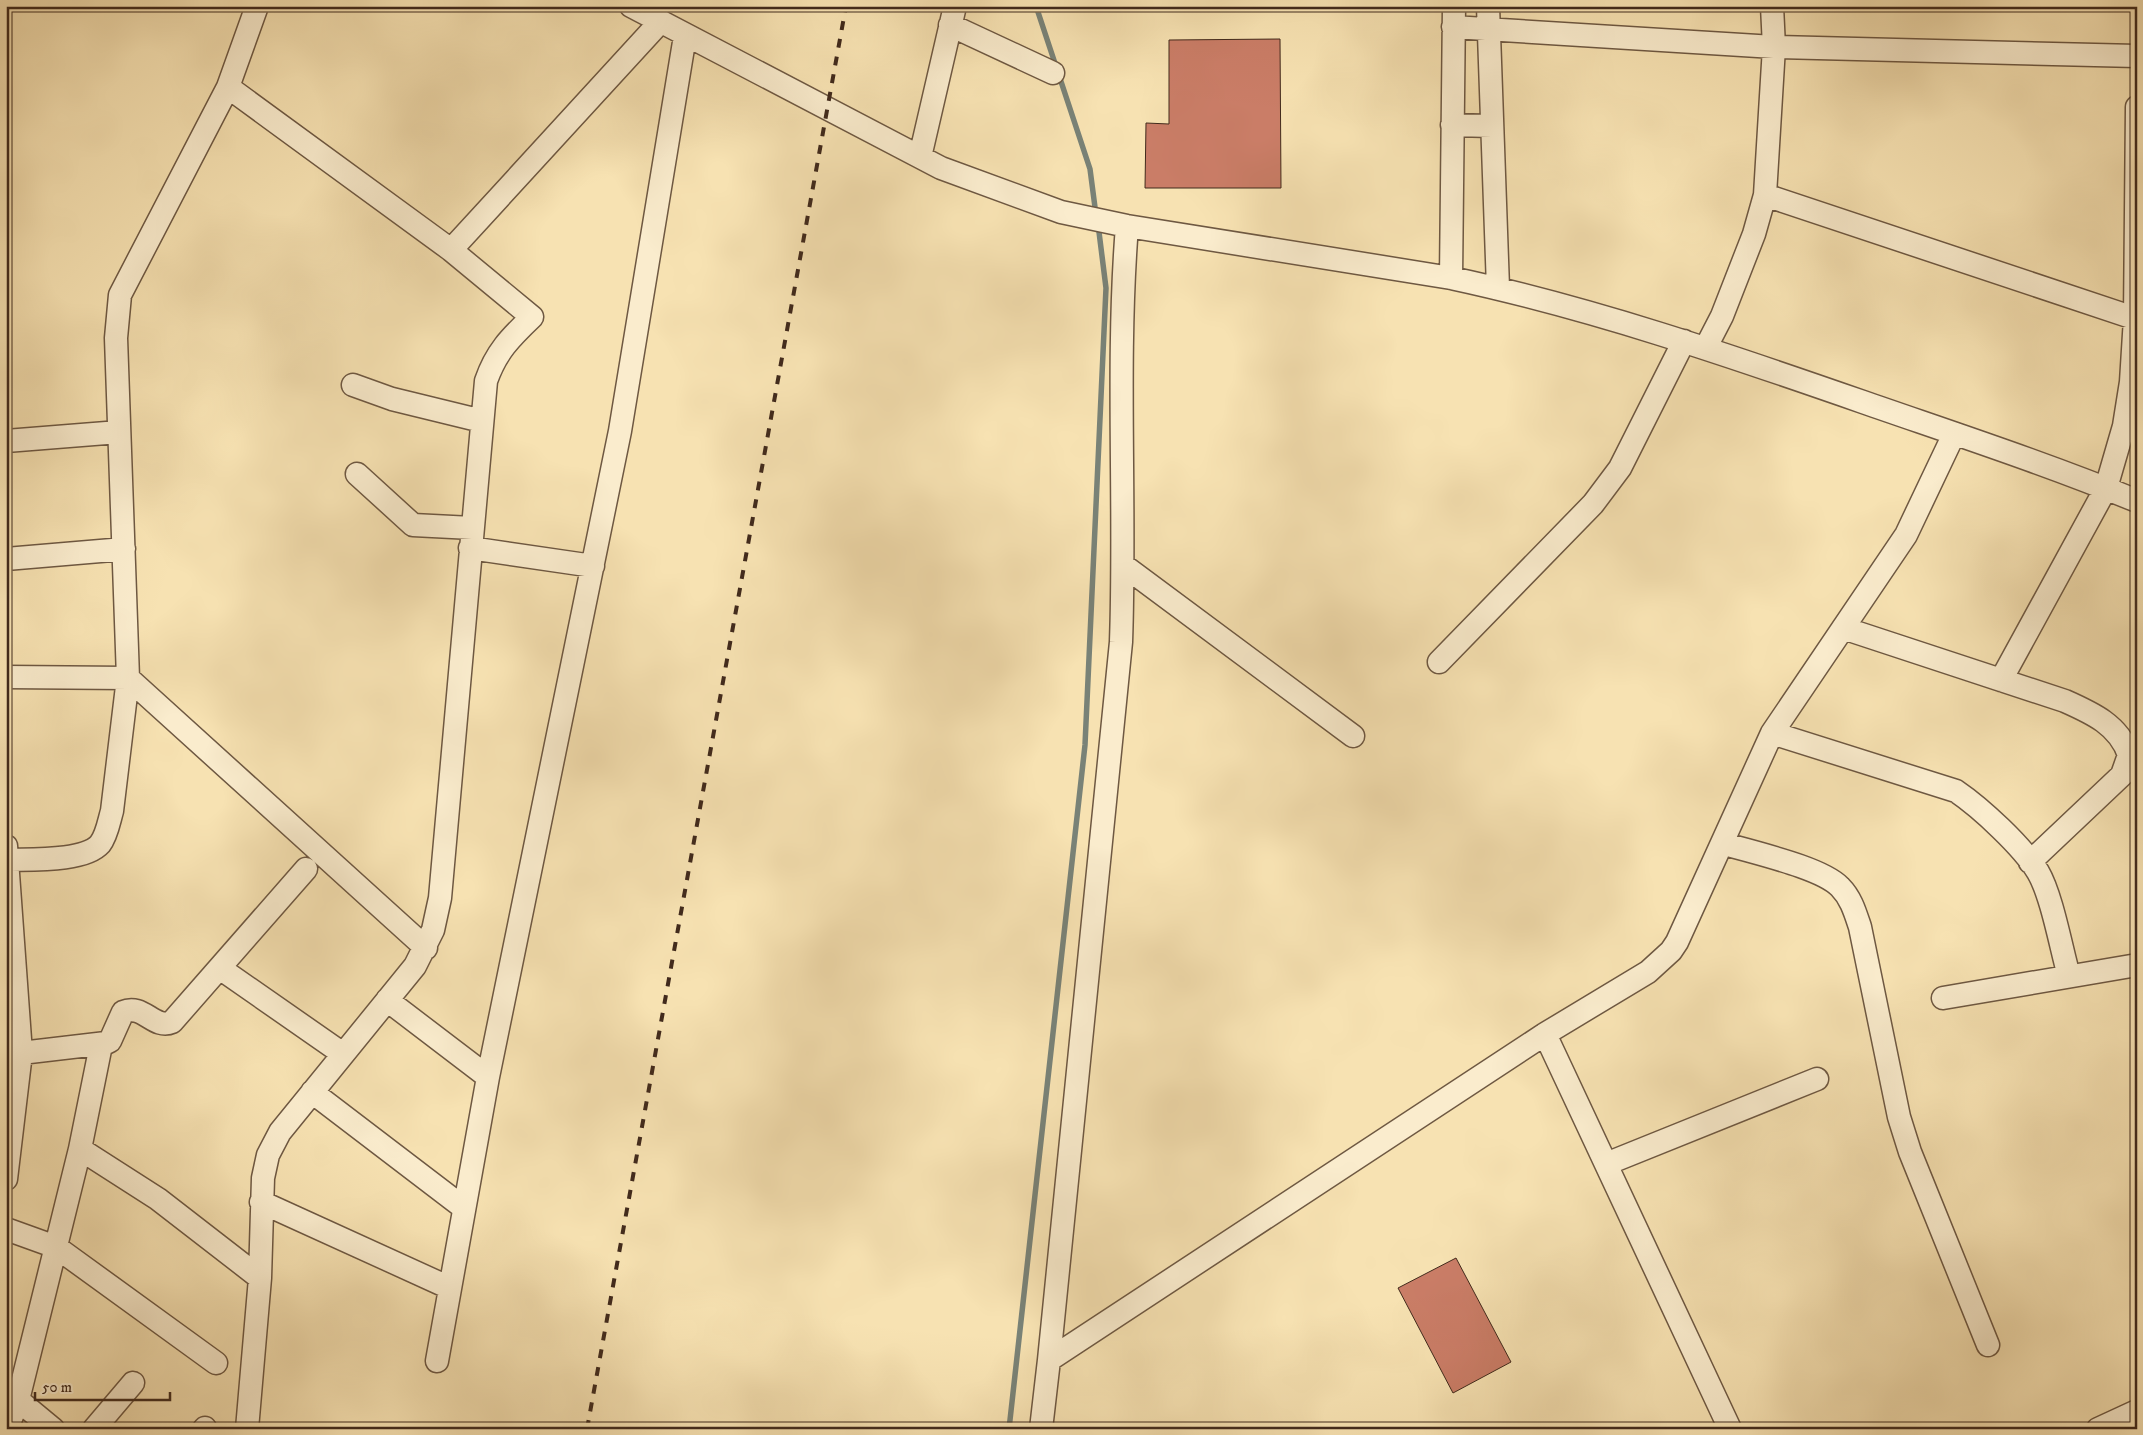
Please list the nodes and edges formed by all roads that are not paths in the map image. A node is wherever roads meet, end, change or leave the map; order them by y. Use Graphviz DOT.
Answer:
graph roads {
  1 [pos="257,6"];
  2 [pos="631,6"];
  3 [pos="1488,6"];
  4 [pos="1772,6"];
  5 [pos="952,16"];
  6 [pos="1454,16"];
  7 [pos="661,21"];
  8 [pos="1488,30"];
  9 [pos="684,36"];
  10 [pos="1774,47"];
  11 [pos="2137,56"];
  12 [pos="1053,73"];
  13 [pos="228,87"];
  14 [pos="2137,107"];
  15 [pos="1452,125"];
  16 [pos="1492,126"];
  17 [pos="920,157"];
  18 [pos="1765,195"];
  19 [pos="1122,225"];
  20 [pos="2136,236"];
  21 [pos="451,250"];
  22 [pos="1451,278"];
  23 [pos="1498,288"];
  24 [pos="2136,319"];
  25 [pos="1684,341"];
  26 [pos="1706,347"];
  27 [pos="353,385"];
  28 [pos="482,421"];
  29 [pos="119,432"];
  30 [pos="1954,434"];
  31 [pos="6,441"];
  32 [pos="357,474"];
  33 [pos="2106,488"];
  34 [pos="2137,501"];
  35 [pos="471,538"];
  36 [pos="124,549"];
  37 [pos="6,559"];
  38 [pos="1123,565"];
  39 [pos="592,566"];
  40 [pos="1843,628"];
  41 [pos="1440,662"];
  42 [pos="6,677"];
  43 [pos="128,678"];
  44 [pos="2001,680"];
  45 [pos="1772,733"];
  46 [pos="1353,736"];
  47 [pos="1722,843"];
  48 [pos="6,845"];
  49 [pos="6,860"];
  50 [pos="2030,862"];
  51 [pos="306,869"];
  52 [pos="426,948"];
  53 [pos="10,961"];
  54 [pos="2137,965"];
  55 [pos="221,969"];
  56 [pos="2069,976"];
  57 [pos="1943,998"];
  58 [pos="387,1000"];
  59 [pos="1545,1034"];
  60 [pos="101,1044"];
  61 [pos="21,1053"];
  62 [pos="343,1054"];
  63 [pos="488,1077"];
  64 [pos="1817,1079"];
  65 [pos="312,1092"];
  66 [pos="10,1126"];
  67 [pos="80,1149"];
  68 [pos="1606,1164"];
  69 [pos="6,1179"];
  70 [pos="261,1202"];
  71 [pos="464,1208"];
  72 [pos="6,1229"];
  73 [pos="56,1247"];
  74 [pos="260,1278"];
  75 [pos="450,1288"];
  76 [pos="1988,1345"];
  77 [pos="1049,1360"];
  78 [pos="437,1361"];
  79 [pos="216,1363"];
  80 [pos="133,1383"];
  81 [pos="12,1398"];
  82 [pos="2137,1411"];
  83 [pos="7,1429"];
  84 [pos="53,1429"];
  85 [pos="94,1429"];
  86 [pos="247,1429"];
  87 [pos="1041,1429"];
  88 [pos="1730,1429"];
  89 [pos="2098,1429"];
  1 -- 13 [label="street"];
  2 -- 7 [label="street"];
  3 -- 8 [label="street"];
  4 -- 10 [label="street"];
  5 -- 12 [label="street"];
  5 -- 17 [label="street"];
  6 -- 8 [label="street"];
  6 -- 15 [label="street"];
  7 -- 9 [label="street"];
  7 -- 21 [label="street"];
  8 -- 10 [label="street"];
  8 -- 16 [label="street"];
  9 -- 17 [label="street"];
  9 -- 39 [label="street"];
  10 -- 11 [label="street"];
  10 -- 18 [label="street"];
  13 -- 21 [label="street"];
  13 -- 29 [label="street"];
  14 -- 20 [label="street"];
  15 -- 16 [label="street"];
  15 -- 22 [label="street"];
  16 -- 23 [label="street"];
  17 -- 19 [label="street"];
  18 -- 24 [label="street"];
  18 -- 26 [label="street"];
  19 -- 22 [label="street"];
  19 -- 38 [label="street"];
  20 -- 24 [label="street"];
  21 -- 28 [label="street"];
  22 -- 23 [label="street"];
  23 -- 25 [label="street"];
  24 -- 33 [label="street"];
  25 -- 26 [label="street"];
  25 -- 41 [label="street"];
  26 -- 30 [label="street"];
  27 -- 28 [label="street"];
  28 -- 35 [label="street"];
  29 -- 31 [label="street"];
  29 -- 36 [label="street"];
  30 -- 33 [label="street"];
  30 -- 40 [label="street"];
  32 -- 35 [label="street"];
  33 -- 34 [label="street"];
  33 -- 44 [label="street"];
  35 -- 39 [label="street"];
  35 -- 52 [label="street"];
  36 -- 37 [label="street"];
  36 -- 43 [label="street"];
  38 -- 46 [label="street"];
  38 -- 77 [label="street"];
  39 -- 63 [label="street"];
  40 -- 44 [label="street"];
  40 -- 45 [label="street"];
  42 -- 43 [label="street"];
  43 -- 49 [label="street"];
  43 -- 52 [label="street"];
  44 -- 50 [label="street"];
  45 -- 47 [label="street"];
  45 -- 50 [label="street"];
  47 -- 59 [label="street"];
  47 -- 76 [label="street"];
  48 -- 49 [label="street"];
  49 -- 53 [label="street"];
  50 -- 56 [label="street"];
  51 -- 55 [label="street"];
  52 -- 58 [label="street"];
  53 -- 61 [label="street"];
  54 -- 56 [label="street"];
  55 -- 60 [label="street"];
  55 -- 62 [label="street"];
  56 -- 57 [label="street"];
  58 -- 62 [label="street"];
  58 -- 63 [label="street"];
  59 -- 68 [label="street"];
  59 -- 77 [label="street"];
  60 -- 61 [label="street"];
  60 -- 67 [label="street"];
  61 -- 66 [label="street"];
  62 -- 65 [label="street"];
  63 -- 71 [label="street"];
  64 -- 68 [label="street"];
  65 -- 70 [label="street"];
  65 -- 71 [label="street"];
  66 -- 69 [label="street"];
  67 -- 73 [label="street"];
  67 -- 74 [label="street"];
  68 -- 88 [label="street"];
  70 -- 74 [label="street"];
  70 -- 75 [label="street"];
  71 -- 75 [label="street"];
  72 -- 73 [label="street"];
  73 -- 79 [label="street"];
  73 -- 81 [label="street"];
  74 -- 86 [label="street"];
  75 -- 78 [label="street"];
  77 -- 87 [label="street"];
  80 -- 85 [label="street"];
  81 -- 83 [label="street"];
  81 -- 84 [label="street"];
  82 -- 89 [label="street"];
}
